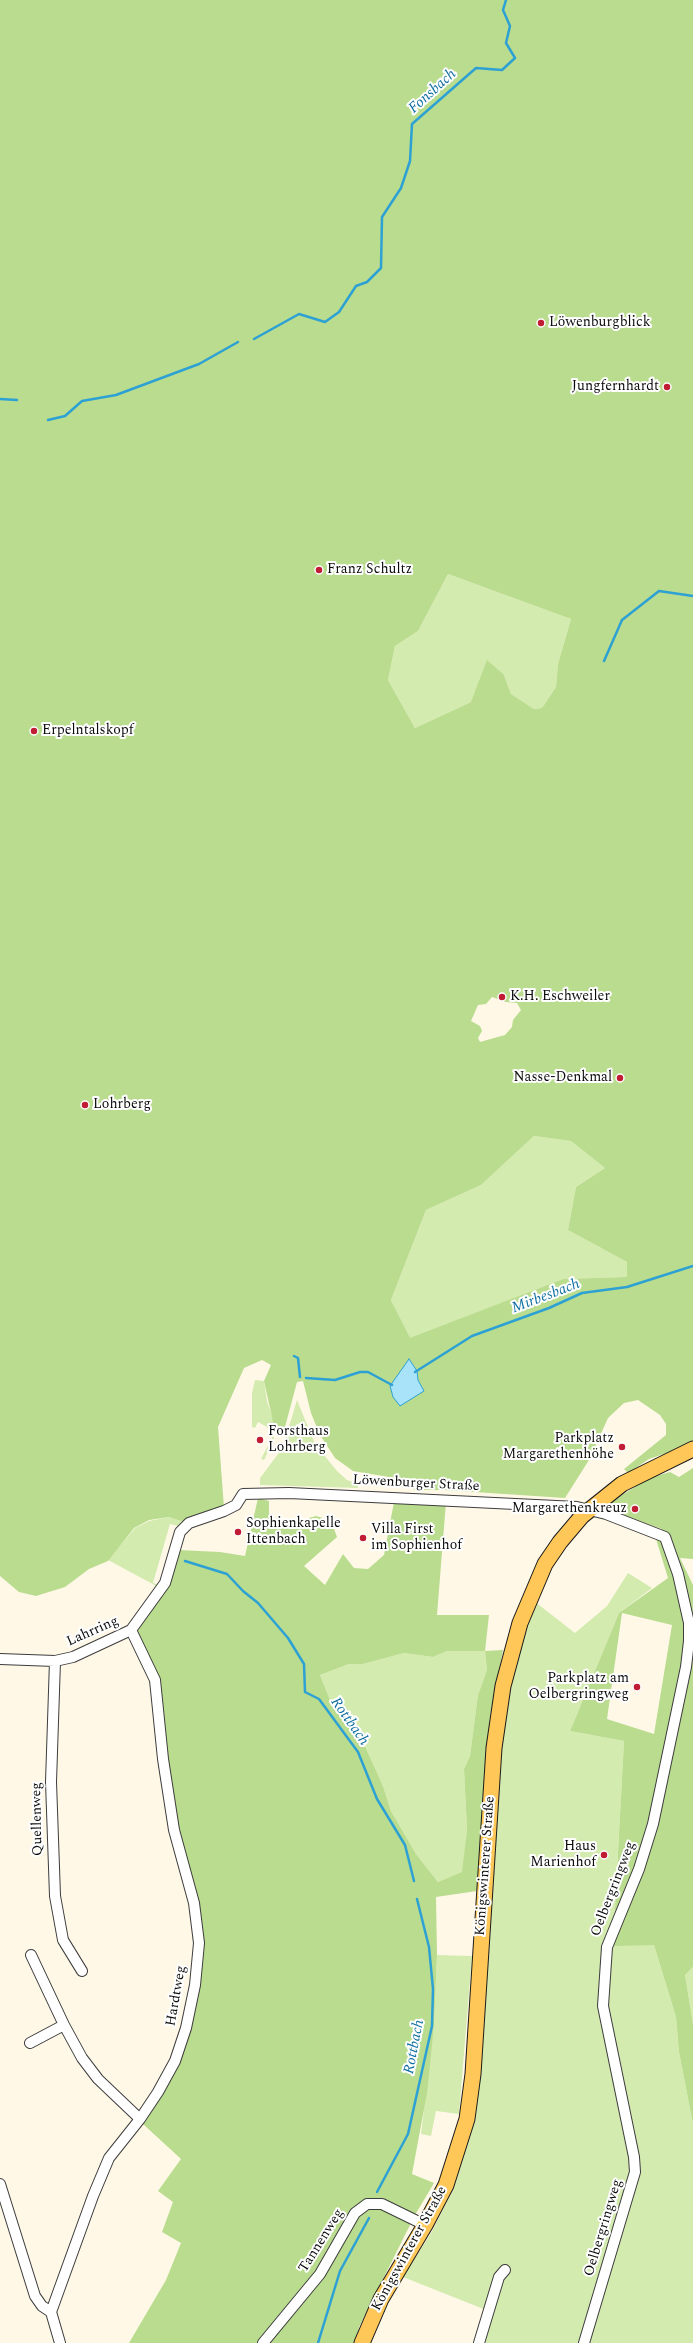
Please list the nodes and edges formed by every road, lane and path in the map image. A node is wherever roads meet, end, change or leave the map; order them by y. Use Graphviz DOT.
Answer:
graph roads {
  1 [pos="693,1449"];
  2 [pos="243,1494"];
  3 [pos="588,1509"];
  4 [pos="665,1537"];
  5 [pos="131,1630"];
  6 [pos="0,1659"];
  7 [pos="55,1661"];
  8 [pos="31,1955"];
  9 [pos="82,1971"];
  10 [pos="64,2025"];
  11 [pos="30,2043"];
  12 [pos="140,2119"];
  13 [pos="0,2184"];
  14 [pos="425,2225"];
  15 [pos="505,2270"];
  16 [pos="51,2312"];
  17 [pos="60,2343"];
  18 [pos="263,2343"];
  19 [pos="362,2343"];
  20 [pos="479,2343"];
  21 [pos="584,2343"];
  1 -- 3 [label="main road, Königswinterer Straße"];
  2 -- 3 [label="street, Löwenburger Straße"];
  2 -- 5 [label="street, Lahrring"];
  3 -- 4 [label="street, Löwenburger Straße"];
  3 -- 14 [label="main road, Königswinterer Straße"];
  4 -- 21 [label="street, Oelbergringweg"];
  5 -- 7 [label="street, Lahrring"];
  5 -- 12 [label="street, Hardtweg"];
  6 -- 7 [label="street, Lahrring"];
  7 -- 9 [label="street, Quellenweg"];
  8 -- 10 [label="street"];
  10 -- 11 [label="street"];
  10 -- 12 [label="street"];
  12 -- 16 [label="street, Hardtweg"];
  13 -- 16 [label="street"];
  14 -- 18 [label="street, Tannenweg"];
  14 -- 19 [label="main road, Königswinterer Straße"];
  15 -- 20 [label="street"];
  16 -- 17 [label="street"];
}
